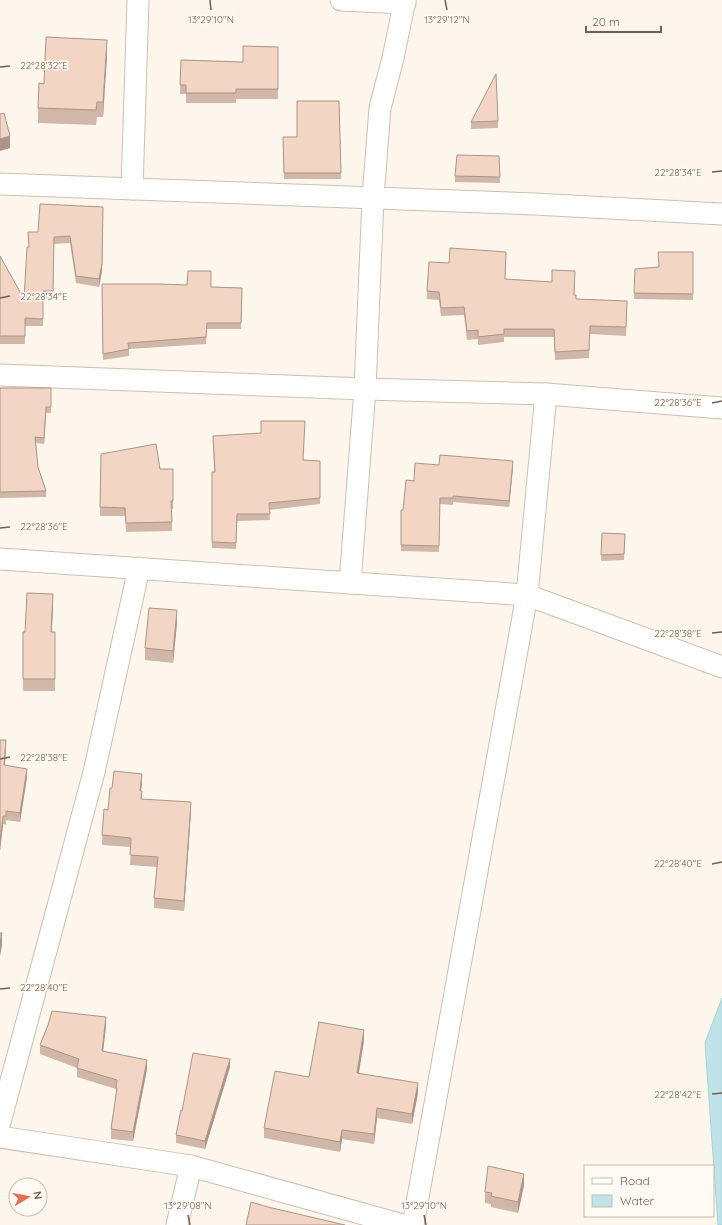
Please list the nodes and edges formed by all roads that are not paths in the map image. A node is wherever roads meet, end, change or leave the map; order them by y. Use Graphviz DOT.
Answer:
graph roads {
  1 [pos="138,0"];
  2 [pos="341,0"];
  3 [pos="405,2"];
  4 [pos="0,184"];
  5 [pos="132,189"];
  6 [pos="373,198"];
  7 [pos="722,214"];
  8 [pos="0,374"];
  9 [pos="365,389"];
  10 [pos="546,394"];
  11 [pos="722,408"];
  12 [pos="0,559"];
  13 [pos="139,568"];
  14 [pos="350,583"];
  15 [pos="527,595"];
  16 [pos="722,667"];
  17 [pos="0,1122"];
  18 [pos="0,1137"];
  19 [pos="191,1166"];
  20 [pos="177,1225"];
  21 [pos="403,1225"];
  22 [pos="414,1225"];
  1 -- 5 [label="street"];
  2 -- 3 [label="street"];
  3 -- 6 [label="street"];
  4 -- 5 [label="street"];
  5 -- 6 [label="street"];
  6 -- 7 [label="street"];
  6 -- 9 [label="street"];
  8 -- 9 [label="street"];
  9 -- 10 [label="street"];
  9 -- 14 [label="street"];
  10 -- 11 [label="street"];
  10 -- 15 [label="street"];
  12 -- 13 [label="street"];
  13 -- 14 [label="street"];
  13 -- 17 [label="street"];
  14 -- 15 [label="street"];
  15 -- 16 [label="street"];
  15 -- 22 [label="street"];
  18 -- 19 [label="street"];
  19 -- 20 [label="street"];
  19 -- 21 [label="street"];
}
